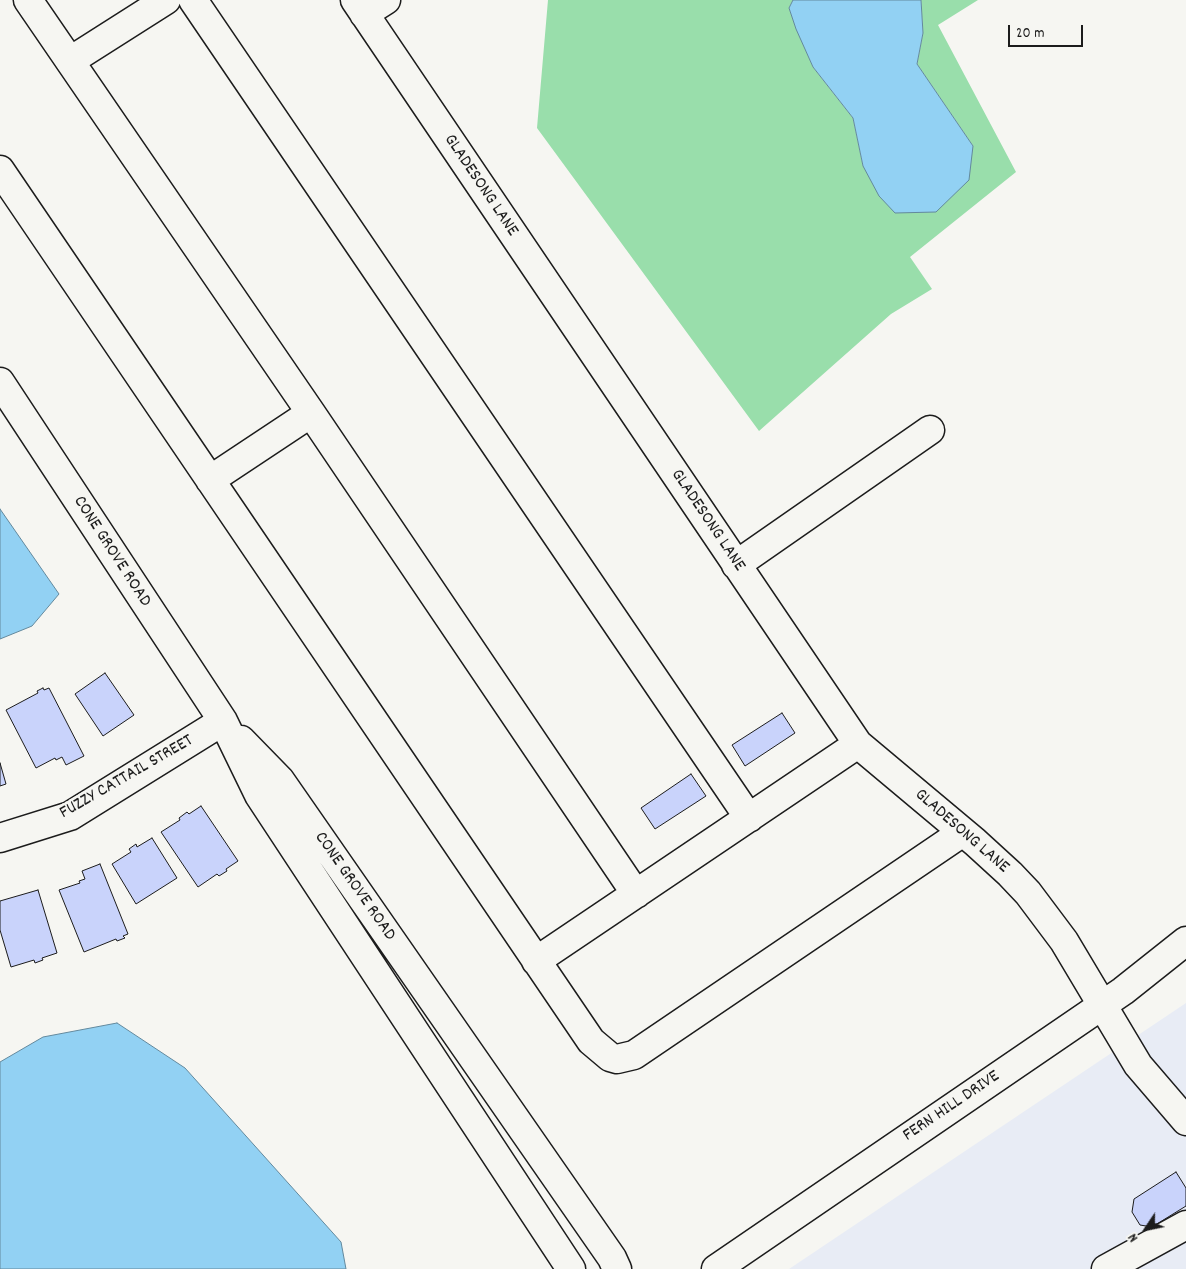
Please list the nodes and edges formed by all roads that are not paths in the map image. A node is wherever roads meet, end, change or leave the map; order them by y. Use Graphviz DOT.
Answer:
graph roads {
  1 [pos="28,0"];
  2 [pos="166,0"];
  3 [pos="193,0"];
  4 [pos="368,5"];
  5 [pos="70,61"];
  6 [pos="0,170"];
  7 [pos="0,382"];
  8 [pos="311,413"];
  9 [pos="930,430"];
  10 [pos="210,480"];
  11 [pos="736,565"];
  12 [pos="223,721"];
  13 [pos="858,744"];
  14 [pos="749,818"];
  15 [pos="963,832"];
  16 [pos="0,838"];
  17 [pos="636,894"];
  18 [pos="1186,941"];
  19 [pos="536,961"];
  20 [pos="1101,1005"];
  21 [pos="475,1061"];
  22 [pos="447,1080"];
  23 [pos="1186,1121"];
  24 [pos="1186,1224"];
  25 [pos="571,1269"];
  26 [pos="617,1269"];
  27 [pos="716,1269"];
  28 [pos="1106,1269"];
  1 -- 5 [label="street"];
  2 -- 5 [label="street"];
  3 -- 14 [label="street"];
  4 -- 11 [label="street, GLADESONG LANE"];
  5 -- 8 [label="street"];
  6 -- 10 [label="street"];
  7 -- 12 [label="street, CONE GROVE ROAD"];
  8 -- 10 [label="street"];
  8 -- 17 [label="street"];
  9 -- 11 [label="street"];
  10 -- 19 [label="street"];
  11 -- 13 [label="street, GLADESONG LANE"];
  12 -- 16 [label="street, FUZZY CATTAIL STREET"];
  12 -- 21 [label="street, CONE GROVE ROAD"];
  12 -- 22 [label="street, CONE GROVE ROAD"];
  13 -- 14 [label="street"];
  13 -- 15 [label="street, GLADESONG LANE"];
  14 -- 17 [label="street"];
  15 -- 19 [label="street"];
  15 -- 20 [label="street, GLADESONG LANE"];
  17 -- 19 [label="street"];
  18 -- 20 [label="street, FERN HILL DRIVE"];
  20 -- 23 [label="street, GLADESONG LANE"];
  20 -- 27 [label="street, FERN HILL DRIVE"];
  21 -- 22 [label="street"];
  21 -- 26 [label="street, CONE GROVE ROAD"];
  22 -- 25 [label="street, CONE GROVE ROAD"];
  24 -- 28 [label="street"];
}
